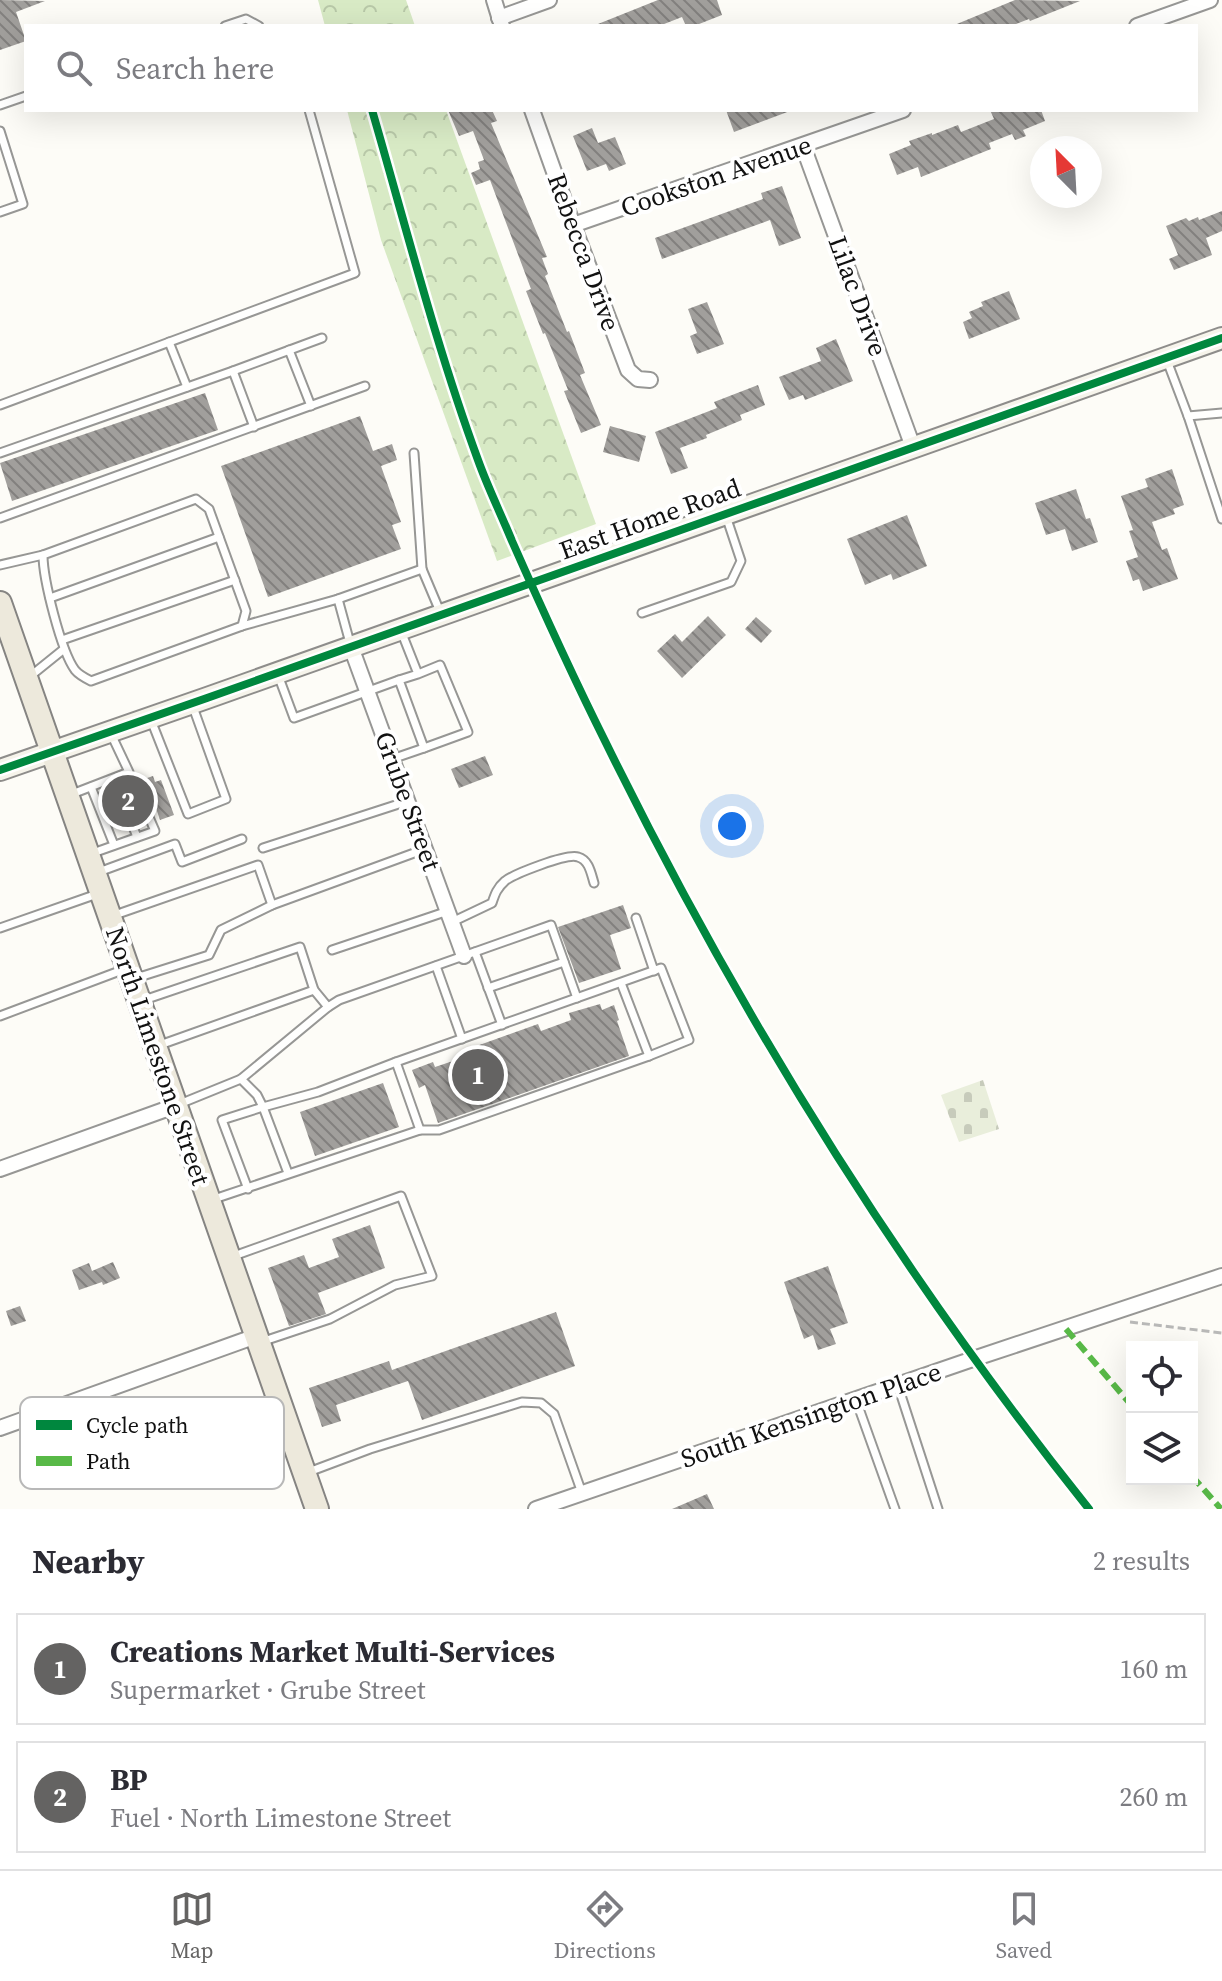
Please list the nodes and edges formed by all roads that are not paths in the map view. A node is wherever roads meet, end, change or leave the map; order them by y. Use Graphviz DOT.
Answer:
graph roads {
  1 [pos="494,0"];
  2 [pos="549,0"];
  3 [pos="1210,0"];
  4 [pos="501,22"];
  5 [pos="231,24"];
  6 [pos="255,24"];
  7 [pos="1143,24"];
  8 [pos="24,97"];
  9 [pos="0,105"];
  10 [pos="310,112"];
  11 [pos="533,112"];
  12 [pos="897,112"];
  13 [pos="0,131"];
  14 [pos="803,146"];
  15 [pos="0,212"];
  16 [pos="573,225"];
  17 [pos="322,338"];
  18 [pos="1222,338"];
  19 [pos="169,342"];
  20 [pos="289,350"];
  21 [pos="1166,357"];
  22 [pos="233,371"];
  23 [pos="650,380"];
  24 [pos="365,386"];
  25 [pos="187,387"];
  26 [pos="0,405"];
  27 [pos="311,406"];
  28 [pos="1222,413"];
  29 [pos="1188,416"];
  30 [pos="254,427"];
  31 [pos="913,447"];
  32 [pos="0,453"];
  33 [pos="414,453"];
  34 [pos="726,514"];
  35 [pos="0,518"];
  36 [pos="1222,519"];
  37 [pos="219,537"];
  38 [pos="43,555"];
  39 [pos="0,565"];
  40 [pos="422,569"];
  41 [pos="235,580"];
  42 [pos="50,598"];
  43 [pos="338,599"];
  44 [pos="0,603"];
  45 [pos="642,613"];
  46 [pos="441,615"];
  47 [pos="242,626"];
  48 [pos="401,629"];
  49 [pos="63,645"];
  50 [pos="351,647"];
  51 [pos="277,673"];
  52 [pos="418,674"];
  53 [pos="27,679"];
  54 [pos="399,680"];
  55 [pos="367,692"];
  56 [pos="191,704"];
  57 [pos="150,718"];
  58 [pos="111,732"];
  59 [pos="424,748"];
  60 [pos="52,752"];
  61 [pos="392,759"];
  62 [pos="0,770"];
  63 [pos="129,772"];
  64 [pos="112,779"];
  65 [pos="133,783"];
  66 [pos="91,787"];
  67 [pos="117,788"];
  68 [pos="67,796"];
  69 [pos="408,801"];
  70 [pos="145,808"];
  71 [pos="128,814"];
  72 [pos="137,837"];
  73 [pos="242,839"];
  74 [pos="114,845"];
  75 [pos="263,848"];
  76 [pos="425,849"];
  77 [pos="94,874"];
  78 [pos="594,883"];
  79 [pos="272,905"];
  80 [pos="450,916"];
  81 [pos="109,917"];
  82 [pos="636,918"];
  83 [pos="0,928"];
  84 [pos="332,950"];
  85 [pos="470,954"];
  86 [pos="564,962"];
  87 [pos="436,966"];
  88 [pos="654,971"];
  89 [pos="129,974"];
  90 [pos="621,983"];
  91 [pos="488,988"];
  92 [pos="314,990"];
  93 [pos="577,998"];
  94 [pos="139,1002"];
  95 [pos="328,1007"];
  96 [pos="0,1016"];
  97 [pos="502,1025"];
  98 [pos="462,1039"];
  99 [pos="155,1046"];
  100 [pos="649,1056"];
  101 [pos="396,1062"];
  102 [pos="241,1079"];
  103 [pos="175,1106"];
  104 [pos="263,1107"];
  105 [pos="420,1130"];
  106 [pos="0,1169"];
  107 [pos="288,1173"];
  108 [pos="248,1189"];
  109 [pos="208,1200"];
  110 [pos="229,1258"];
  111 [pos="1222,1276"];
  112 [pos="257,1340"];
  113 [pos="898,1386"];
  114 [pos="91,1397"];
  115 [pos="277,1397"];
  116 [pos="856,1400"];
  117 [pos="284,1417"];
  118 [pos="20,1421"];
  119 [pos="0,1428"];
  120 [pos="304,1474"];
  121 [pos="582,1493"];
  122 [pos="317,1509"];
  123 [pos="536,1509"];
  124 [pos="895,1509"];
  125 [pos="938,1509"];
  1 -- 4 [label="street"];
  2 -- 4 [label="street"];
  3 -- 7 [label="street"];
  5 -- 6 [label="lane"];
  8 -- 9 [label="lane"];
  10 -- 19 [label="lane"];
  11 -- 16 [label="street, Rebecca Drive"];
  12 -- 14 [label="street, Cookston Avenue"];
  13 -- 15 [label="lane"];
  14 -- 16 [label="street, Cookston Avenue"];
  14 -- 31 [label="street, Lilac Drive"];
  16 -- 23 [label="street, Rebecca Drive"];
  17 -- 20 [label="lane"];
  18 -- 21 [label="street, East Home Road"];
  19 -- 25 [label="lane"];
  19 -- 26 [label="lane"];
  20 -- 22 [label="lane"];
  20 -- 27 [label="lane"];
  21 -- 29 [label="lane"];
  21 -- 31 [label="street, East Home Road"];
  22 -- 25 [label="lane"];
  22 -- 30 [label="lane"];
  24 -- 27 [label="lane"];
  25 -- 32 [label="lane"];
  27 -- 30 [label="lane"];
  28 -- 29 [label="lane"];
  29 -- 36 [label="lane"];
  30 -- 35 [label="lane"];
  31 -- 34 [label="street, East Home Road"];
  33 -- 40 [label="lane"];
  34 -- 45 [label="lane"];
  34 -- 46 [label="street, East Home Road"];
  37 -- 38 [label="lane"];
  37 -- 41 [label="lane"];
  37 -- 42 [label="lane"];
  38 -- 39 [label="lane"];
  38 -- 42 [label="lane"];
  40 -- 43 [label="lane"];
  40 -- 46 [label="lane"];
  41 -- 47 [label="lane"];
  41 -- 49 [label="lane"];
  42 -- 49 [label="lane"];
  43 -- 47 [label="lane"];
  43 -- 50 [label="lane"];
  44 -- 53 [label="main road, North Limestone Street"];
  46 -- 48 [label="street, East Home Road"];
  47 -- 49 [label="lane"];
  48 -- 50 [label="street, East Home Road"];
  48 -- 52 [label="lane"];
  49 -- 53 [label="lane"];
  50 -- 51 [label="street, East Home Road"];
  50 -- 55 [label="street, Grube Street"];
  51 -- 55 [label="lane"];
  51 -- 56 [label="street, East Home Road"];
  52 -- 54 [label="lane"];
  52 -- 59 [label="lane"];
  53 -- 60 [label="main road, North Limestone Street"];
  54 -- 55 [label="lane"];
  54 -- 59 [label="lane"];
  55 -- 61 [label="street, Grube Street"];
  56 -- 57 [label="street, East Home Road"];
  56 -- 57 [label="lane"];
  57 -- 58 [label="street, East Home Road"];
  58 -- 60 [label="street, East Home Road"];
  58 -- 63 [label="lane"];
  59 -- 61 [label="lane"];
  60 -- 62 [label="street, East Home Road"];
  60 -- 68 [label="main road, North Limestone Street"];
  61 -- 69 [label="street, Grube Street"];
  63 -- 64 [label="lane"];
  63 -- 65 [label="lane"];
  64 -- 66 [label="lane"];
  64 -- 67 [label="lane"];
  66 -- 68 [label="lane"];
  66 -- 74 [label="lane"];
  68 -- 77 [label="main road, North Limestone Street"];
  69 -- 75 [label="lane"];
  69 -- 76 [label="street, Grube Street"];
  70 -- 72 [label="lane"];
  71 -- 72 [label="lane"];
  72 -- 74 [label="lane"];
  73 -- 77 [label="lane"];
  74 -- 77 [label="lane"];
  76 -- 79 [label="lane"];
  76 -- 80 [label="street, Grube Street"];
  77 -- 81 [label="main road, North Limestone Street"];
  77 -- 83 [label="lane"];
  78 -- 80 [label="lane"];
  79 -- 81 [label="lane"];
  79 -- 89 [label="lane"];
  80 -- 84 [label="lane"];
  80 -- 85 [label="street, Grube Street"];
  81 -- 89 [label="main road, North Limestone Street"];
  82 -- 88 [label="lane"];
  85 -- 86 [label="lane"];
  85 -- 87 [label="lane"];
  85 -- 91 [label="lane"];
  86 -- 91 [label="lane"];
  86 -- 93 [label="lane"];
  87 -- 95 [label="lane"];
  87 -- 98 [label="lane"];
  88 -- 90 [label="lane"];
  88 -- 100 [label="lane"];
  89 -- 94 [label="main road, North Limestone Street"];
  89 -- 96 [label="lane"];
  90 -- 93 [label="lane"];
  90 -- 100 [label="lane"];
  91 -- 97 [label="lane"];
  92 -- 94 [label="lane"];
  92 -- 95 [label="lane"];
  92 -- 99 [label="lane"];
  93 -- 97 [label="lane"];
  94 -- 99 [label="main road, North Limestone Street"];
  95 -- 102 [label="lane"];
  97 -- 98 [label="lane"];
  98 -- 101 [label="lane"];
  99 -- 103 [label="main road, North Limestone Street"];
  100 -- 105 [label="lane"];
  101 -- 104 [label="lane"];
  101 -- 105 [label="lane"];
  102 -- 103 [label="lane"];
  102 -- 104 [label="lane"];
  103 -- 106 [label="street"];
  103 -- 109 [label="main road, North Limestone Street"];
  104 -- 107 [label="lane"];
  104 -- 108 [label="lane"];
  105 -- 107 [label="lane"];
  107 -- 108 [label="lane"];
  108 -- 109 [label="lane"];
  109 -- 110 [label="main road, North Limestone Street"];
  110 -- 112 [label="main road, North Limestone Street"];
  110 -- 112 [label="lane"];
  111 -- 113 [label="street, South Kensington Place"];
  112 -- 114 [label="street"];
  112 -- 115 [label="main road, North Limestone Street"];
  113 -- 116 [label="street, South Kensington Place"];
  113 -- 125 [label="lane"];
  116 -- 121 [label="street, South Kensington Place"];
  116 -- 124 [label="lane"];
  117 -- 120 [label="main road, North Limestone Street"];
  118 -- 119 [label="street"];
  120 -- 121 [label="lane"];
  120 -- 122 [label="main road, North Limestone Street"];
  121 -- 123 [label="street, South Kensington Place"];
}
